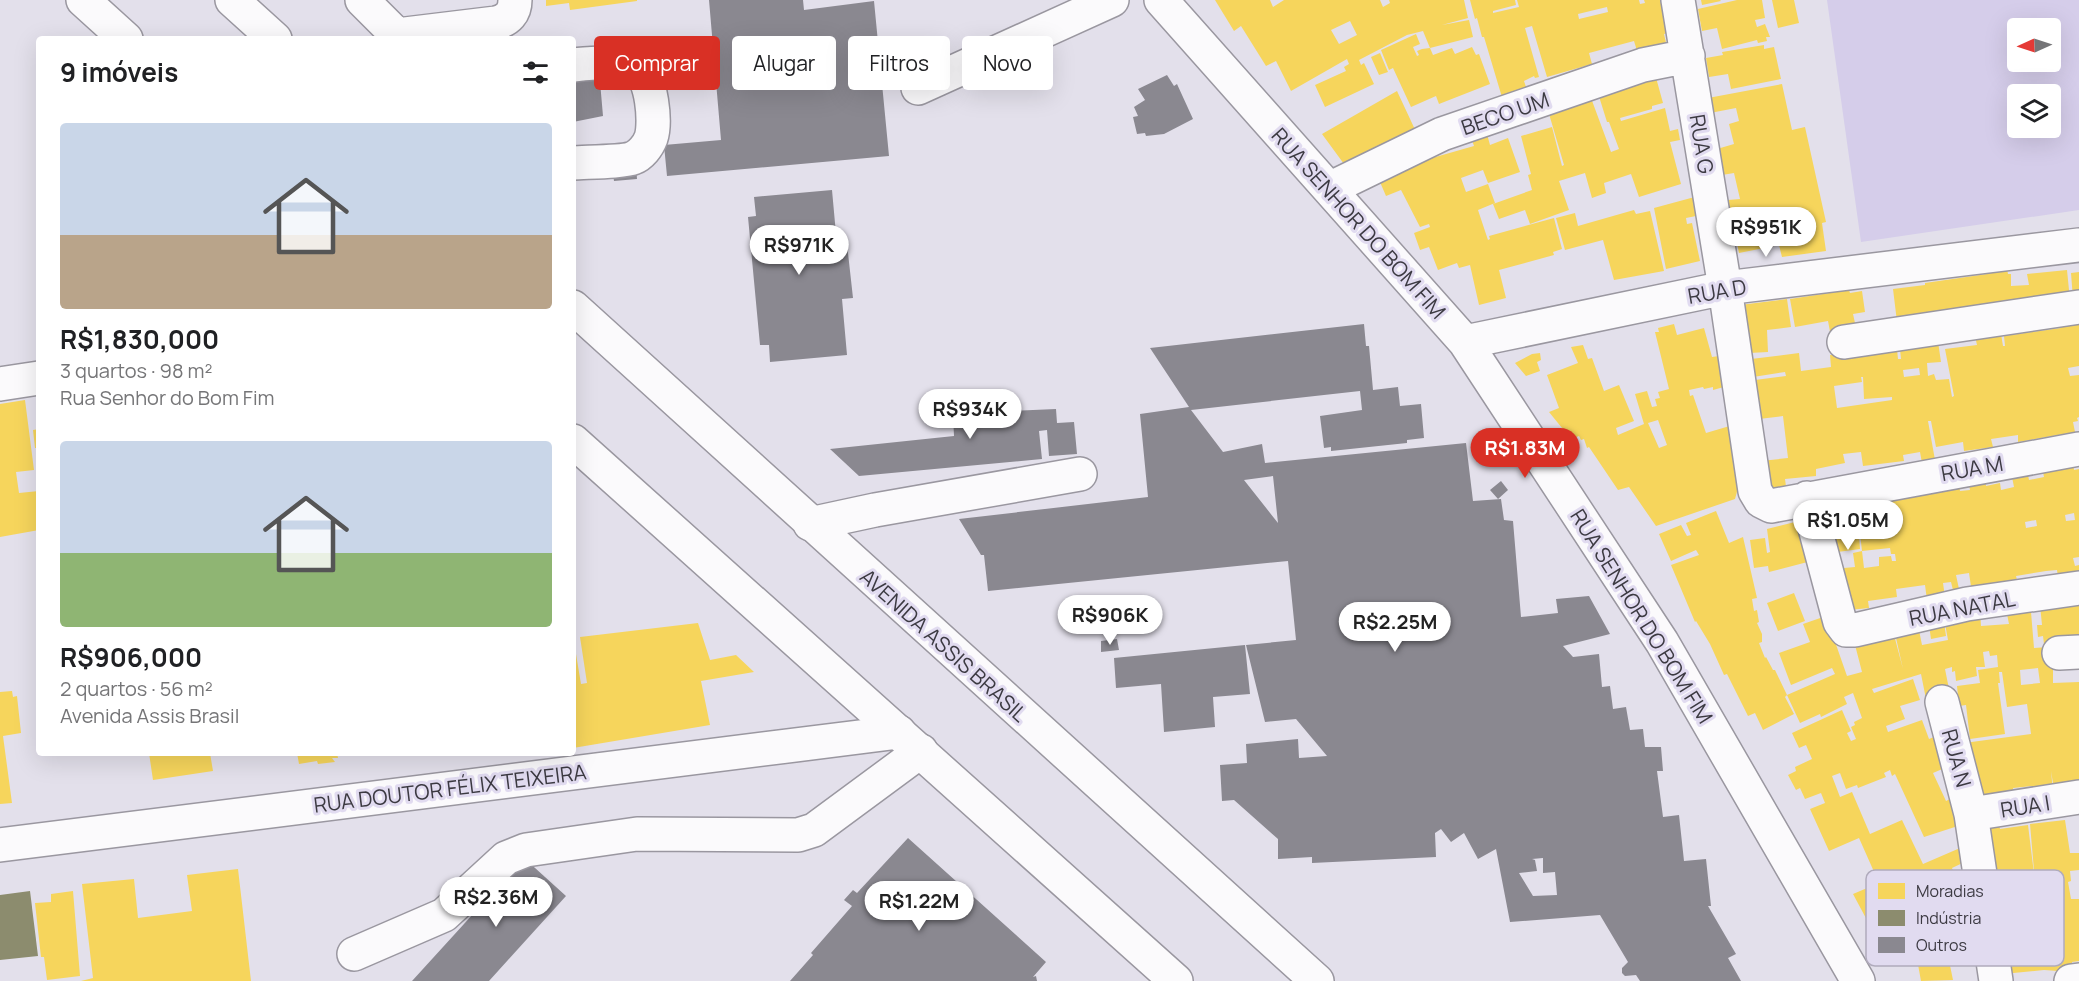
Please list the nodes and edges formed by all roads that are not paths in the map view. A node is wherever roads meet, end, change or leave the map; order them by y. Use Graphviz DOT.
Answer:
graph roads {
  1 [pos="83,0"];
  2 [pos="232,0"];
  3 [pos="362,0"];
  4 [pos="515,0"];
  5 [pos="1112,0"];
  6 [pos="1678,0"];
  7 [pos="1172,3"];
  8 [pos="123,36"];
  9 [pos="272,36"];
  10 [pos="394,36"];
  11 [pos="402,36"];
  12 [pos="1688,56"];
  13 [pos="576,65"];
  14 [pos="950,73"];
  15 [pos="576,163"];
  16 [pos="1329,189"];
  17 [pos="2079,245"];
  18 [pos="1725,288"];
  19 [pos="2079,307"];
  20 [pos="576,310"];
  21 [pos="1465,342"];
  22 [pos="1844,342"];
  23 [pos="36,378"];
  24 [pos="0,384"];
  25 [pos="576,444"];
  26 [pos="2079,449"];
  27 [pos="1080,474"];
  28 [pos="1807,498"];
  29 [pos="1761,501"];
  30 [pos="810,524"];
  31 [pos="2079,588"];
  32 [pos="1942,702"];
  33 [pos="910,741"];
  34 [pos="2079,797"];
  35 [pos="1971,814"];
  36 [pos="0,845"];
  37 [pos="1979,870"];
  38 [pos="354,954"];
  39 [pos="1994,966"];
  40 [pos="2079,980"];
  41 [pos="1176,981"];
  42 [pos="1317,981"];
  43 [pos="1858,981"];
  44 [pos="1996,981"];
  45 [pos="2071,981"];
  1 -- 8 [label="street"];
  2 -- 9 [label="street"];
  3 -- 10 [label="street"];
  4 -- 11 [label="street"];
  5 -- 14 [label="street"];
  6 -- 12 [label="street, RUA G"];
  7 -- 16 [label="street, RUA SENHOR DO BOM FIM"];
  12 -- 16 [label="street, BECO UM"];
  12 -- 18 [label="street, RUA G"];
  13 -- 15 [label="street"];
  16 -- 21 [label="street, RUA SENHOR DO BOM FIM"];
  17 -- 18 [label="street, RUA D"];
  18 -- 21 [label="street, RUA D"];
  18 -- 29 [label="street, RUA G"];
  19 -- 22 [label="street"];
  20 -- 30 [label="street, AVENIDA ASSIS BRASIL"];
  21 -- 43 [label="street, RUA SENHOR DO BOM FIM"];
  23 -- 24 [label="street"];
  25 -- 33 [label="street"];
  26 -- 28 [label="street, RUA M"];
  27 -- 30 [label="street"];
  28 -- 29 [label="street, RUA M"];
  28 -- 31 [label="street, RUA NATAL"];
  30 -- 42 [label="street, AVENIDA ASSIS BRASIL"];
  32 -- 35 [label="street, RUA N"];
  33 -- 36 [label="street, RUA DOUTOR FÉLIX TEIXEIRA"];
  33 -- 38 [label="street"];
  33 -- 41 [label="street"];
  34 -- 35 [label="street, RUA I"];
  35 -- 37 [label="street, RUA N"];
  39 -- 44 [label="street, RUA N"];
  40 -- 45 [label="street"];
}
